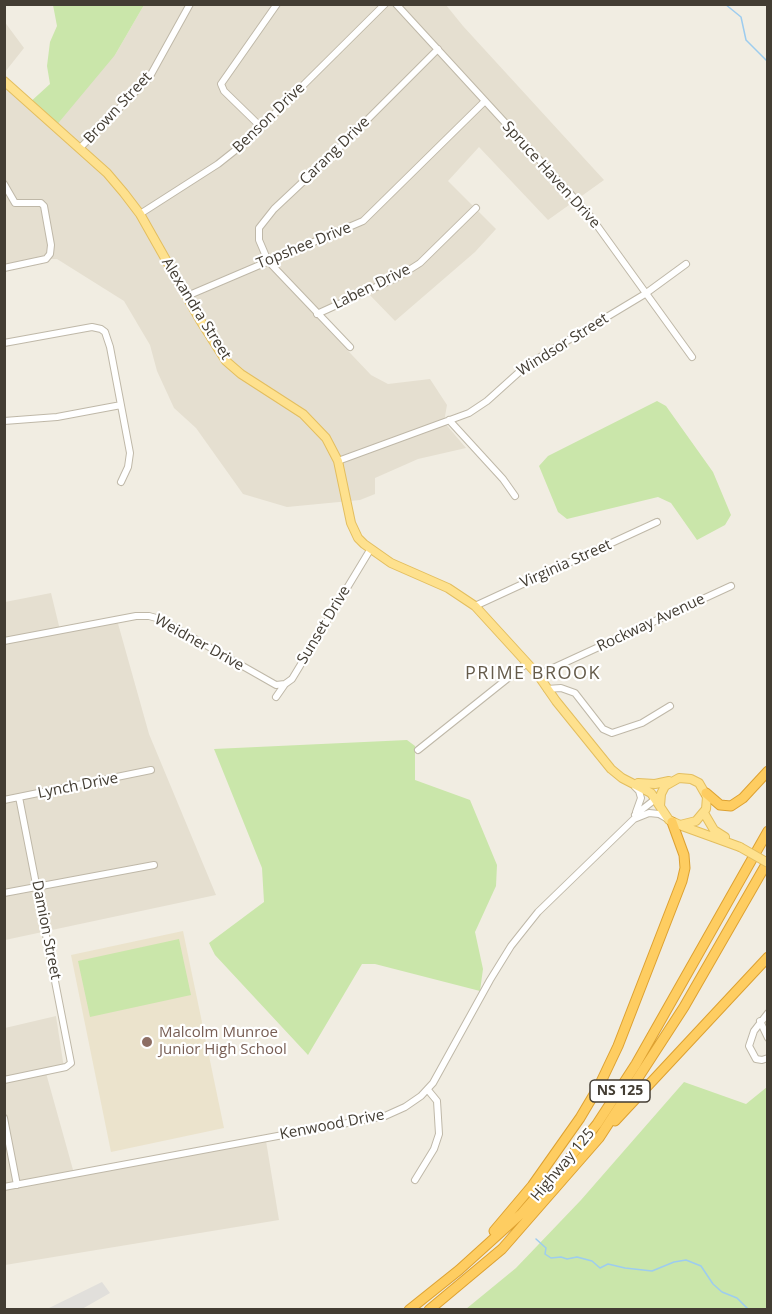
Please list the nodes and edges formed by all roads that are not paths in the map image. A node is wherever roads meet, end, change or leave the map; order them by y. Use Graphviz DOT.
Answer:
graph roads {
  1 [pos="190,4"];
  2 [pos="277,4"];
  3 [pos="385,4"];
  4 [pos="396,4"];
  5 [pos="438,49"];
  6 [pos="4,81"];
  7 [pos="485,102"];
  8 [pos="261,127"];
  9 [pos="80,148"];
  10 [pos="4,184"];
  11 [pos="476,208"];
  12 [pos="140,214"];
  13 [pos="268,261"];
  14 [pos="686,264"];
  15 [pos="4,268"];
  16 [pos="645,294"];
  17 [pos="187,296"];
  18 [pos="318,314"];
  19 [pos="4,343"];
  20 [pos="350,347"];
  21 [pos="692,357"];
  22 [pos="121,405"];
  23 [pos="449,420"];
  24 [pos="4,421"];
  25 [pos="338,461"];
  26 [pos="121,482"];
  27 [pos="515,496"];
  28 [pos="657,522"];
  29 [pos="370,550"];
  30 [pos="731,586"];
  31 [pos="475,606"];
  32 [pos="4,641"];
  33 [pos="527,663"];
  34 [pos="538,675"];
  35 [pos="285,684"];
  36 [pos="547,689"];
  37 [pos="276,697"];
  38 [pos="670,706"];
  39 [pos="418,750"];
  40 [pos="151,770"];
  41 [pos="768,771"];
  42 [pos="675,779"];
  43 [pos="626,781"];
  44 [pos="706,793"];
  45 [pos="19,797"];
  46 [pos="4,800"];
  47 [pos="659,800"];
  48 [pos="704,813"];
  49 [pos="635,816"];
  50 [pos="672,822"];
  51 [pos="629,823"];
  52 [pos="768,831"];
  53 [pos="741,848"];
  54 [pos="768,862"];
  55 [pos="154,866"];
  56 [pos="37,888"];
  57 [pos="4,893"];
  58 [pos="768,957"];
  59 [pos="768,1012"];
  60 [pos="760,1022"];
  61 [pos="768,1038"];
  62 [pos="768,1058"];
  63 [pos="4,1080"];
  64 [pos="428,1090"];
  65 [pos="4,1118"];
  66 [pos="599,1138"];
  67 [pos="415,1180"];
  68 [pos="17,1185"];
  69 [pos="4,1187"];
  70 [pos="437,1287"];
  71 [pos="409,1310"];
  72 [pos="429,1310"];
  1 -- 9 [label="street, Brown Street"];
  2 -- 8 [label="street"];
  3 -- 8 [label="street, Benson Drive"];
  4 -- 5 [label="street, Spruce Haven Drive"];
  5 -- 7 [label="street, Spruce Haven Drive"];
  5 -- 13 [label="street, Carang Drive"];
  6 -- 9 [label="main road, Alexandra Street"];
  7 -- 13 [label="street, Topshee Drive"];
  7 -- 16 [label="street, Spruce Haven Drive"];
  8 -- 12 [label="street, Benson Drive"];
  9 -- 12 [label="main road, Alexandra Street"];
  10 -- 15 [label="street"];
  11 -- 18 [label="street, Laben Drive"];
  12 -- 17 [label="main road, Alexandra Street"];
  13 -- 17 [label="street, Topshee Drive"];
  13 -- 18 [label="street"];
  14 -- 16 [label="street, Windsor Street"];
  16 -- 21 [label="street, Spruce Haven Drive"];
  16 -- 23 [label="street, Windsor Street"];
  17 -- 25 [label="main road, Alexandra Street"];
  18 -- 20 [label="street"];
  19 -- 22 [label="street"];
  22 -- 24 [label="street"];
  22 -- 26 [label="street"];
  23 -- 25 [label="street, Windsor Street"];
  23 -- 27 [label="street"];
  25 -- 29 [label="main road, Alexandra Street"];
  28 -- 31 [label="street, Virginia Street"];
  29 -- 31 [label="main road, Alexandra Street"];
  29 -- 35 [label="street, Sunset Drive"];
  30 -- 34 [label="street, Rockway Avenue"];
  31 -- 33 [label="main road, Alexandra Street"];
  32 -- 35 [label="street, Weidner Drive"];
  33 -- 34 [label="main road, Alexandra Street"];
  33 -- 39 [label="street"];
  34 -- 36 [label="main road, Alexandra Street"];
  35 -- 37 [label="street, Sunset Drive"];
  36 -- 38 [label="street"];
  36 -- 43 [label="main road, Alexandra Street"];
  40 -- 45 [label="street, Lynch Drive"];
  41 -- 44 [label="highway"];
  42 -- 43 [label="main road"];
  42 -- 44 [label="main road"];
  42 -- 47 [label="main road"];
  43 -- 47 [label="main road, Alexandra Street"];
  43 -- 49 [label="street"];
  44 -- 48 [label="main road"];
  45 -- 46 [label="street, Lynch Drive"];
  45 -- 56 [label="street, Damion Street"];
  47 -- 49 [label="street, Kenwood Drive"];
  47 -- 50 [label="main road"];
  48 -- 50 [label="main road"];
  48 -- 53 [label="main road"];
  49 -- 51 [label="street, Kenwood Drive"];
  50 -- 51 [label="street, Kenwood Drive"];
  50 -- 53 [label="main road"];
  50 -- 70 [label="highway"];
  51 -- 64 [label="street, Kenwood Drive"];
  52 -- 70 [label="highway, Highway 125 / NS 125"];
  53 -- 54 [label="main road, bridge"];
  54 -- 66 [label="highway, Highway 125 / NS 125"];
  55 -- 56 [label="street"];
  56 -- 57 [label="street"];
  56 -- 63 [label="street, Damion Street"];
  58 -- 66 [label="highway"];
  59 -- 60 [label="street"];
  60 -- 61 [label="street"];
  60 -- 62 [label="street"];
  64 -- 67 [label="street"];
  64 -- 68 [label="street, Kenwood Drive"];
  65 -- 68 [label="street"];
  66 -- 72 [label="highway, Highway 125 / NS 125"];
  68 -- 69 [label="street, Kenwood Drive"];
  70 -- 71 [label="highway, Highway 125 / NS 125"];
}
